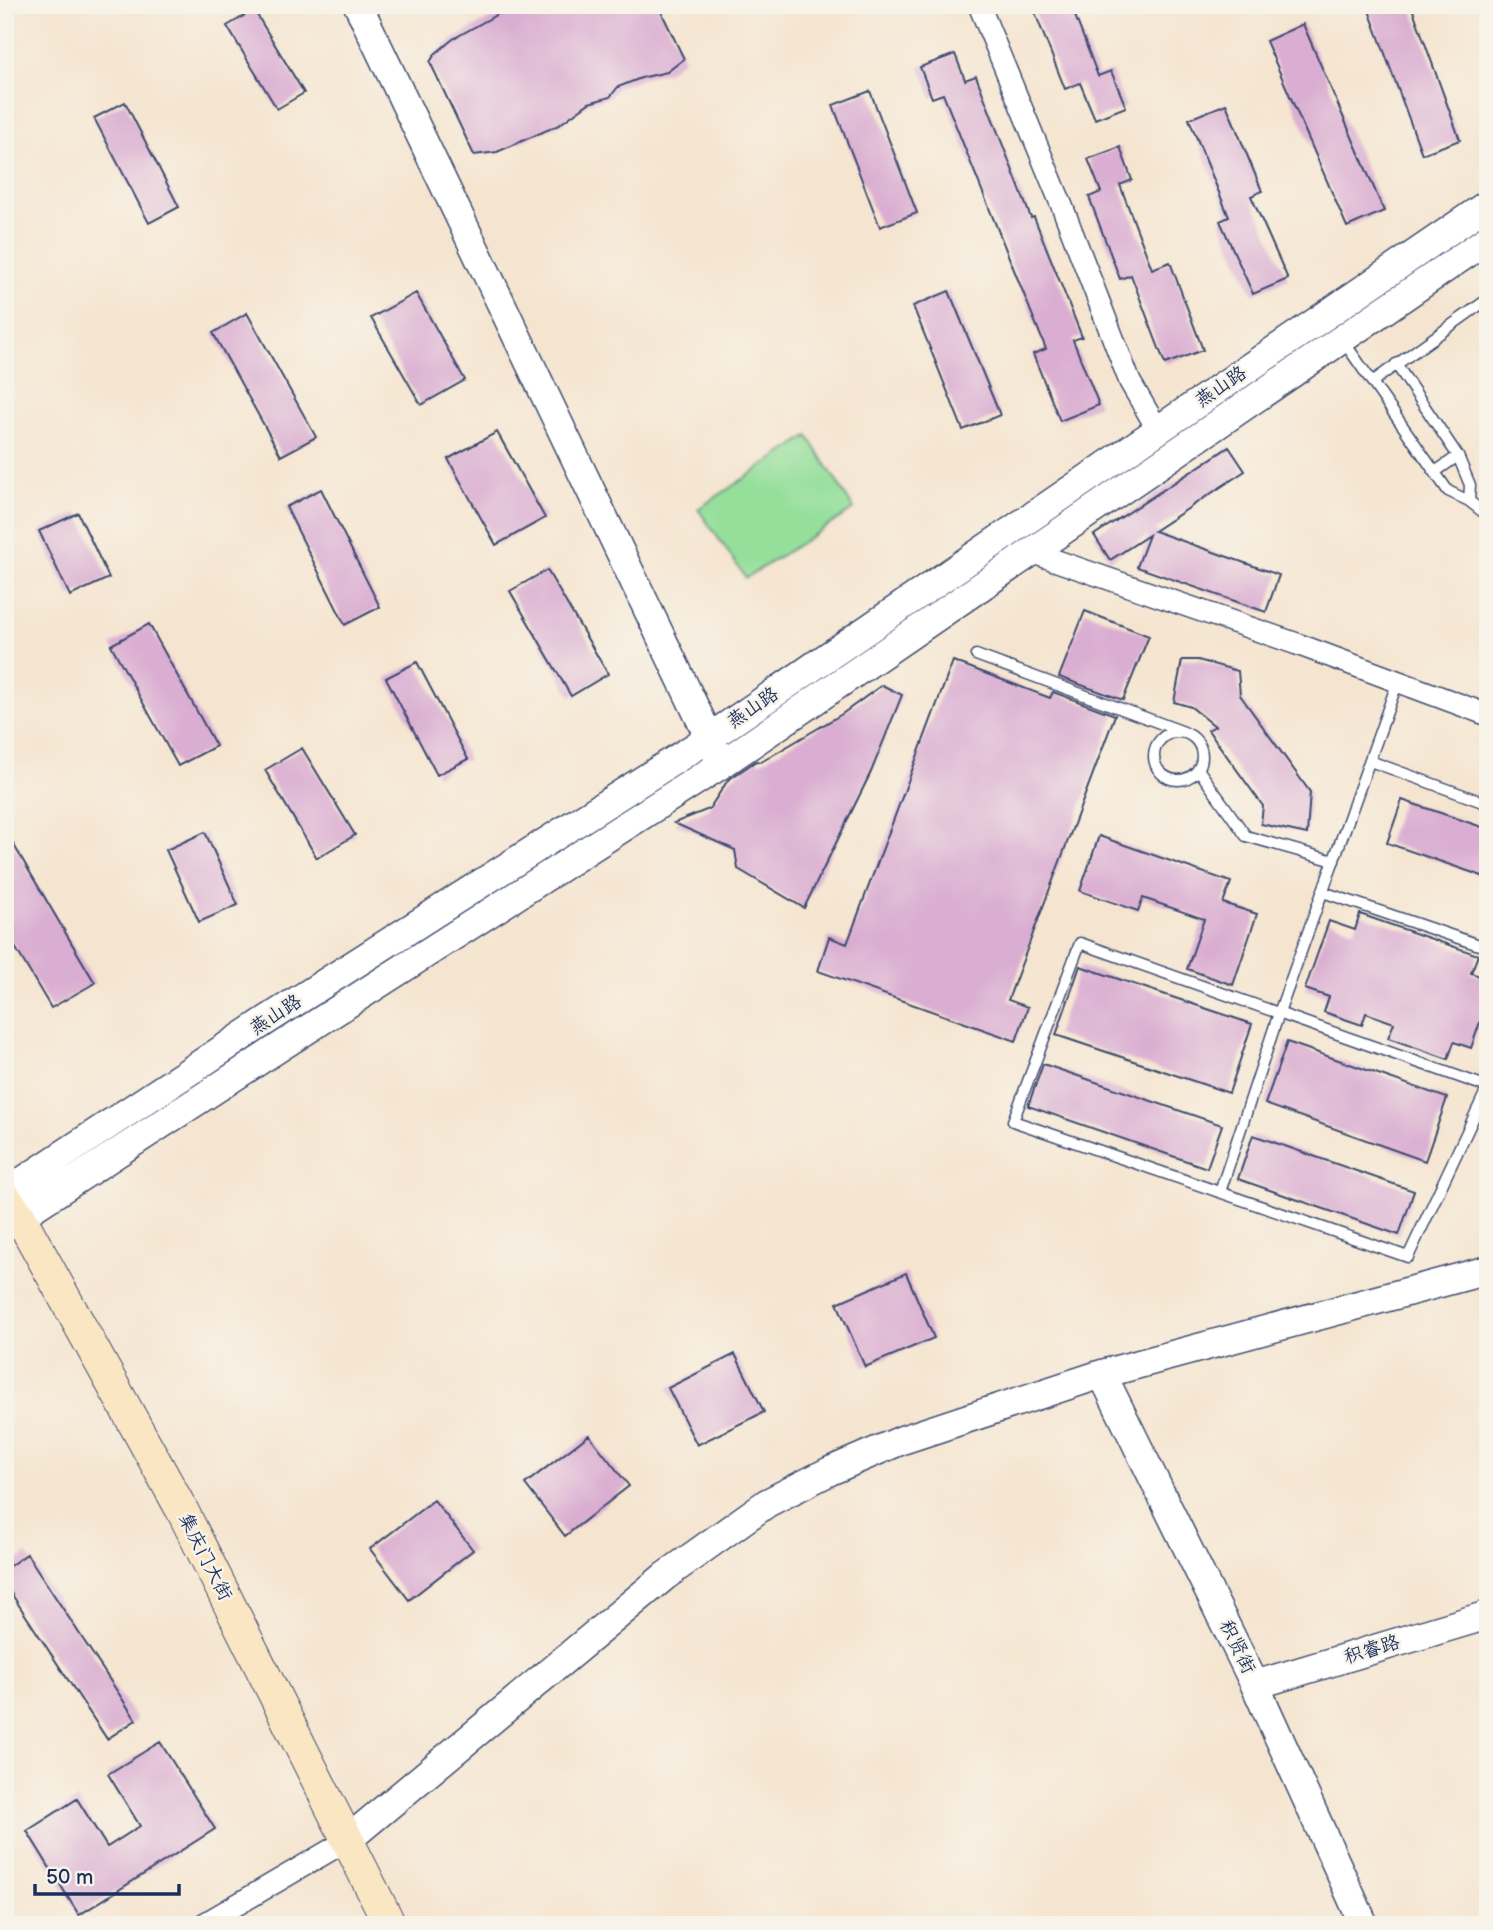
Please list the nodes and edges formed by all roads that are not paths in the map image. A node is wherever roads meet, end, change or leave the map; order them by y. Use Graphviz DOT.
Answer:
graph roads {
  1 [pos="358,5"];
  2 [pos="979,5"];
  3 [pos="1488,204"];
  4 [pos="1488,239"];
  5 [pos="1488,299"];
  6 [pos="1342,339"];
  7 [pos="1396,364"];
  8 [pos="1371,382"];
  9 [pos="1158,430"];
  10 [pos="1458,456"];
  11 [pos="1435,472"];
  12 [pos="1469,501"];
  13 [pos="1488,516"];
  14 [pos="1031,552"];
  15 [pos="976,655"];
  16 [pos="1398,681"];
  17 [pos="1488,715"];
  18 [pos="1184,732"];
  19 [pos="709,738"];
  20 [pos="1370,761"];
  21 [pos="722,764"];
  22 [pos="1198,769"];
  23 [pos="1488,804"];
  24 [pos="1334,861"];
  25 [pos="1323,892"];
  26 [pos="1488,948"];
  27 [pos="1279,1013"];
  28 [pos="1488,1087"];
  29 [pos="1220,1192"];
  30 [pos="9,1208"];
  31 [pos="1488,1270"];
  32 [pos="1102,1374"];
  33 [pos="1488,1615"];
  34 [pos="1255,1685"];
  35 [pos="346,1841"];
  36 [pos="202,1925"];
  37 [pos="390,1925"];
  38 [pos="1364,1925"];
  1 -- 19 [label="street"];
  2 -- 9 [label="street"];
  3 -- 9 [label="street, 燕山路"];
  4 -- 6 [label="street, 燕山路"];
  5 -- 7 [label="lane"];
  6 -- 8 [label="lane"];
  6 -- 14 [label="street, 燕山路"];
  7 -- 8 [label="lane"];
  7 -- 10 [label="lane"];
  8 -- 11 [label="lane"];
  9 -- 19 [label="street, 燕山路"];
  10 -- 11 [label="lane"];
  10 -- 12 [label="lane"];
  11 -- 12 [label="lane"];
  12 -- 13 [label="lane"];
  14 -- 16 [label="street"];
  14 -- 21 [label="street, 燕山路"];
  15 -- 18 [label="lane"];
  16 -- 17 [label="street"];
  16 -- 20 [label="lane"];
  18 -- 22 [label="lane"];
  18 -- 22 [label="lane"];
  19 -- 21 [label="street"];
  19 -- 30 [label="street, 燕山路"];
  20 -- 23 [label="lane"];
  20 -- 24 [label="lane"];
  21 -- 30 [label="street, 燕山路"];
  22 -- 24 [label="lane"];
  24 -- 25 [label="lane"];
  25 -- 26 [label="lane"];
  25 -- 27 [label="lane"];
  27 -- 28 [label="lane"];
  27 -- 29 [label="lane"];
  27 -- 29 [label="lane"];
  28 -- 29 [label="lane"];
  30 -- 35 [label="main road, 集庆门大街"];
  31 -- 32 [label="street"];
  32 -- 34 [label="street, 积贤街"];
  32 -- 35 [label="street"];
  33 -- 34 [label="street, 积睿路"];
  34 -- 38 [label="street, 积贤街"];
  35 -- 36 [label="street"];
  35 -- 37 [label="main road, 集庆门大街"];
}
